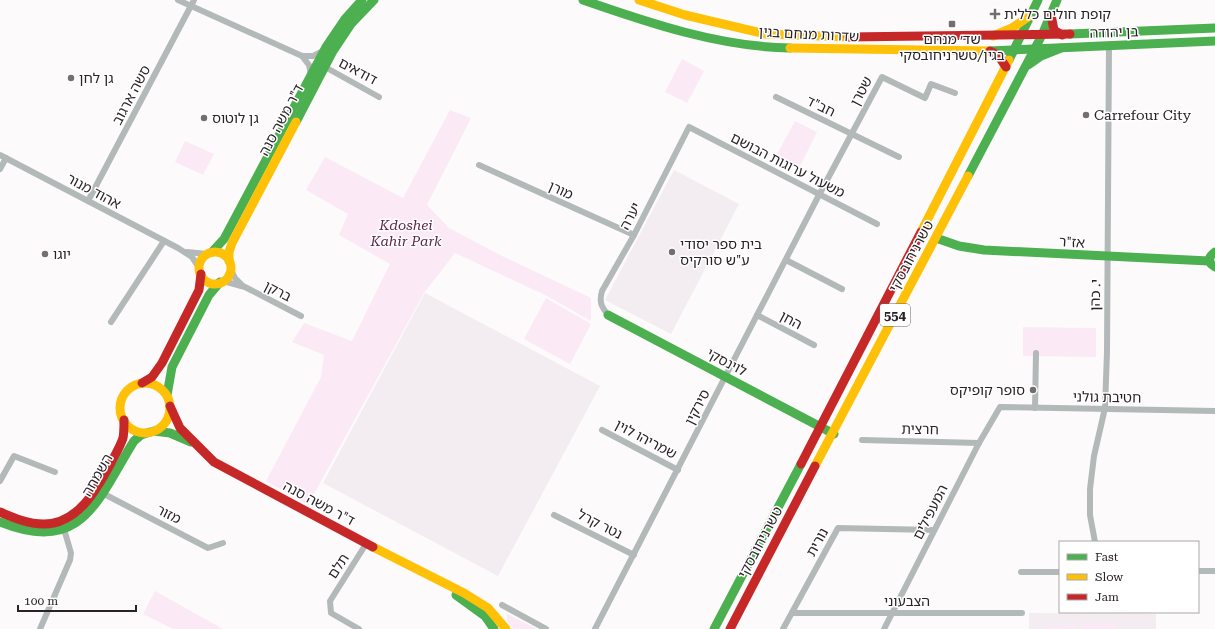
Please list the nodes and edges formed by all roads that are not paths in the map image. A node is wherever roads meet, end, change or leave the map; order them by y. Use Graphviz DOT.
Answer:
graph roads {
  1 [pos="178,0"];
  2 [pos="362,0"];
  3 [pos="374,0"];
  4 [pos="583,0"];
  5 [pos="639,0"];
  6 [pos="1038,0"];
  7 [pos="1057,0"];
  8 [pos="193,3"];
  9 [pos="1032,13"];
  10 [pos="1051,15"];
  11 [pos="1213,31"];
  12 [pos="1042,35"];
  13 [pos="1062,35"];
  14 [pos="993,36"];
  15 [pos="1021,36"];
  16 [pos="1215,41"];
  17 [pos="1109,46"];
  18 [pos="1035,48"];
  19 [pos="1061,48"];
  20 [pos="1015,49"];
  21 [pos="324,50"];
  22 [pos="990,51"];
  23 [pos="302,56"];
  24 [pos="325,67"];
  25 [pos="1006,67"];
  26 [pos="1025,67"];
  27 [pos="311,75"];
  28 [pos="955,93"];
  29 [pos="379,97"];
  30 [pos="776,97"];
  31 [pos="689,127"];
  32 [pos="851,134"];
  33 [pos="3,156"];
  34 [pos="899,157"];
  35 [pos="479,165"];
  36 [pos="0,169"];
  37 [pos="819,195"];
  38 [pos="88,201"];
  39 [pos="877,224"];
  40 [pos="634,235"];
  41 [pos="936,238"];
  42 [pos="164,241"];
  43 [pos="178,248"];
  44 [pos="1215,252"];
  45 [pos="209,253"];
  46 [pos="1108,258"];
  47 [pos="786,260"];
  48 [pos="1212,264"];
  49 [pos="230,266"];
  50 [pos="200,272"];
  51 [pos="221,282"];
  52 [pos="245,287"];
  53 [pos="842,289"];
  54 [pos="608,315"];
  55 [pos="757,315"];
  56 [pos="301,316"];
  57 [pos="111,322"];
  58 [pos="814,345"];
  59 [pos="1036,354"];
  60 [pos="726,377"];
  61 [pos="142,383"];
  62 [pos="167,395"];
  63 [pos="170,406"];
  64 [pos="1000,407"];
  65 [pos="1035,408"];
  66 [pos="1105,408"];
  67 [pos="1215,411"];
  68 [pos="124,420"];
  69 [pos="821,426"];
  70 [pos="602,430"];
  71 [pos="152,431"];
  72 [pos="834,434"];
  73 [pos="862,440"];
  74 [pos="979,443"];
  75 [pos="198,448"];
  76 [pos="678,470"];
  77 [pos="55,472"];
  78 [pos="0,482"];
  79 [pos="104,494"];
  80 [pos="0,512"];
  81 [pos="554,515"];
  82 [pos="0,522"];
  83 [pos="63,525"];
  84 [pos="933,530"];
  85 [pos="1095,541"];
  86 [pos="223,543"];
  87 [pos="366,544"];
  88 [pos="634,555"];
  89 [pos="1199,571"];
  90 [pos="1215,571"];
  91 [pos="1021,572"];
  92 [pos="1059,572"];
  93 [pos="430,578"];
  94 [pos="502,604"];
  95 [pos="792,613"];
  96 [pos="892,613"];
  97 [pos="1022,613"];
  98 [pos="40,629"];
  99 [pos="359,629"];
  100 [pos="494,629"];
  101 [pos="506,629"];
  102 [pos="546,629"];
  103 [pos="595,629"];
  104 [pos="714,629"];
  105 [pos="730,629"];
  106 [pos="783,629"];
  107 [pos="884,629"];
  1 -- 8 [label="street"];
  2 -- 21 [label="main road, ד\"ר משה סנה"];
  3 -- 24 [label="main road, ד\"ר משה סנה"];
  4 -- 22 [label="main road, שדרות מנחם בגין"];
  5 -- 14 [label="main road, שדרות מנחם בגין"];
  6 -- 9 [label="main road, טשרניחובסקי / 554"];
  7 -- 10 [label="main road, טשרניחובסקי / 554"];
  8 -- 23 [label="street"];
  8 -- 38 [label="street, סשה ארגוב"];
  9 -- 14 [label="main road"];
  9 -- 15 [label="main road, טשרניחובסקי / 554"];
  10 -- 12 [label="main road, טשרניחובסקי / 554"];
  10 -- 13 [label="main road"];
  11 -- 13 [label="main road, בן יהודה"];
  12 -- 13 [label="main road, בן יהודה"];
  12 -- 15 [label="main road, שדרות מנחם בגין"];
  12 -- 18 [label="main road, טשרניחובסקי / 554"];
  14 -- 15 [label="main road, שדרות מנחם בגין"];
  15 -- 20 [label="main road, טשרניחובסקי / 554"];
  16 -- 17 [label="main road, בן יהודה"];
  17 -- 19 [label="main road, בן יהודה"];
  17 -- 46 [label="street, י. כהן"];
  18 -- 19 [label="main road, בן יהודה"];
  18 -- 20 [label="main road, בן יהודה"];
  18 -- 26 [label="main road, טשרניחובסקי / 554"];
  19 -- 26 [label="main road"];
  20 -- 22 [label="main road, שדרות מנחם בגין"];
  20 -- 25 [label="main road, טשרניחובסקי / 554"];
  21 -- 23 [label="street"];
  21 -- 27 [label="main road, ד\"ר משה סנה"];
  22 -- 25 [label="main road"];
  23 -- 27 [label="street"];
  24 -- 29 [label="street, דודאים"];
  24 -- 49 [label="main road, ד\"ר משה סנה"];
  25 -- 69 [label="main road, טשרניחובסקי / 554"];
  26 -- 41 [label="main road, טשרניחובסקי / 554"];
  27 -- 45 [label="main road, ד\"ר משה סנה"];
  28 -- 32 [label="street, שטרן"];
  30 -- 32 [label="street, חב\"ד"];
  31 -- 37 [label="street, משעול ערוגות הבושם"];
  31 -- 40 [label="street, יערה"];
  32 -- 34 [label="street, חב\"ד"];
  32 -- 37 [label="street, שטרן"];
  33 -- 36 [label="street"];
  33 -- 38 [label="street, אהוד מנור"];
  35 -- 40 [label="street, מורן"];
  37 -- 39 [label="street, משעול ערוגות הבושם"];
  37 -- 47 [label="street, סירקין"];
  38 -- 42 [label="street, אהוד מנור"];
  40 -- 54 [label="street, יערה"];
  41 -- 46 [label="main road, אז\"ר"];
  41 -- 72 [label="main road, טשרניחובסקי / 554"];
  42 -- 43 [label="street, אהוד מנור"];
  42 -- 57 [label="street"];
  43 -- 45 [label="street, אהוד מנור"];
  43 -- 50 [label="street, אהוד מנור"];
  44 -- 48 [label="main road"];
  45 -- 49 [label="main road"];
  45 -- 50 [label="main road"];
  46 -- 48 [label="main road, אז\"ר"];
  46 -- 66 [label="street, י. כהן"];
  47 -- 53 [label="street"];
  47 -- 55 [label="street, סירקין"];
  49 -- 51 [label="main road"];
  49 -- 52 [label="street, ברקן"];
  50 -- 51 [label="main road"];
  50 -- 61 [label="main road"];
  51 -- 52 [label="street, ברקן"];
  51 -- 62 [label="main road"];
  52 -- 56 [label="street, ברקן"];
  54 -- 60 [label="main road, לוינסקי"];
  55 -- 58 [label="street, החן"];
  55 -- 60 [label="street, סירקין"];
  59 -- 65 [label="street"];
  60 -- 69 [label="main road, לוינסקי"];
  60 -- 76 [label="street, סירקין"];
  61 -- 62 [label="main road"];
  61 -- 68 [label="main road"];
  62 -- 63 [label="main road"];
  63 -- 71 [label="main road"];
  63 -- 75 [label="main road, ד\"ר משה סנה"];
  64 -- 65 [label="street, חטיבת גולני"];
  64 -- 74 [label="street, המעפילים"];
  65 -- 66 [label="street, חטיבת גולני"];
  66 -- 67 [label="street, חטיבת גולני"];
  66 -- 85 [label="street, י. כהן"];
  68 -- 71 [label="main road"];
  68 -- 83 [label="main road, השמחה"];
  69 -- 72 [label="main road, לוינסקי"];
  69 -- 104 [label="main road, טשרניחובסקי / 554"];
  70 -- 76 [label="street, שמריהו לוין"];
  71 -- 75 [label="main road, ד\"ר משה סנה"];
  71 -- 79 [label="main road, השמחה"];
  72 -- 105 [label="main road, טשרניחובסקי / 554"];
  73 -- 74 [label="street, חרצית"];
  74 -- 84 [label="street, המעפילים"];
  75 -- 87 [label="main road, ד\"ר משה סנה"];
  76 -- 88 [label="street, סירקין"];
  77 -- 78 [label="street"];
  79 -- 83 [label="main road, השמחה"];
  79 -- 86 [label="street, מזור"];
  80 -- 83 [label="main road"];
  81 -- 88 [label="street, נטר קרל"];
  82 -- 83 [label="main road"];
  83 -- 98 [label="street"];
  84 -- 95 [label="street, נורית"];
  84 -- 96 [label="street, המעפילים"];
  87 -- 93 [label="main road, ד\"ר משה סנה"];
  87 -- 99 [label="street, תלם"];
  88 -- 103 [label="street, סירקין"];
  89 -- 90 [label="street"];
  91 -- 92 [label="street"];
  93 -- 100 [label="main road, ד\"ר משה סנה"];
  93 -- 101 [label="main road, ד\"ר משה סנה"];
  94 -- 102 [label="street"];
  95 -- 96 [label="street, הצבעוני"];
  95 -- 106 [label="street, נורית"];
  96 -- 97 [label="street, הצבעוני"];
  96 -- 107 [label="street, המעפילים"];
}
